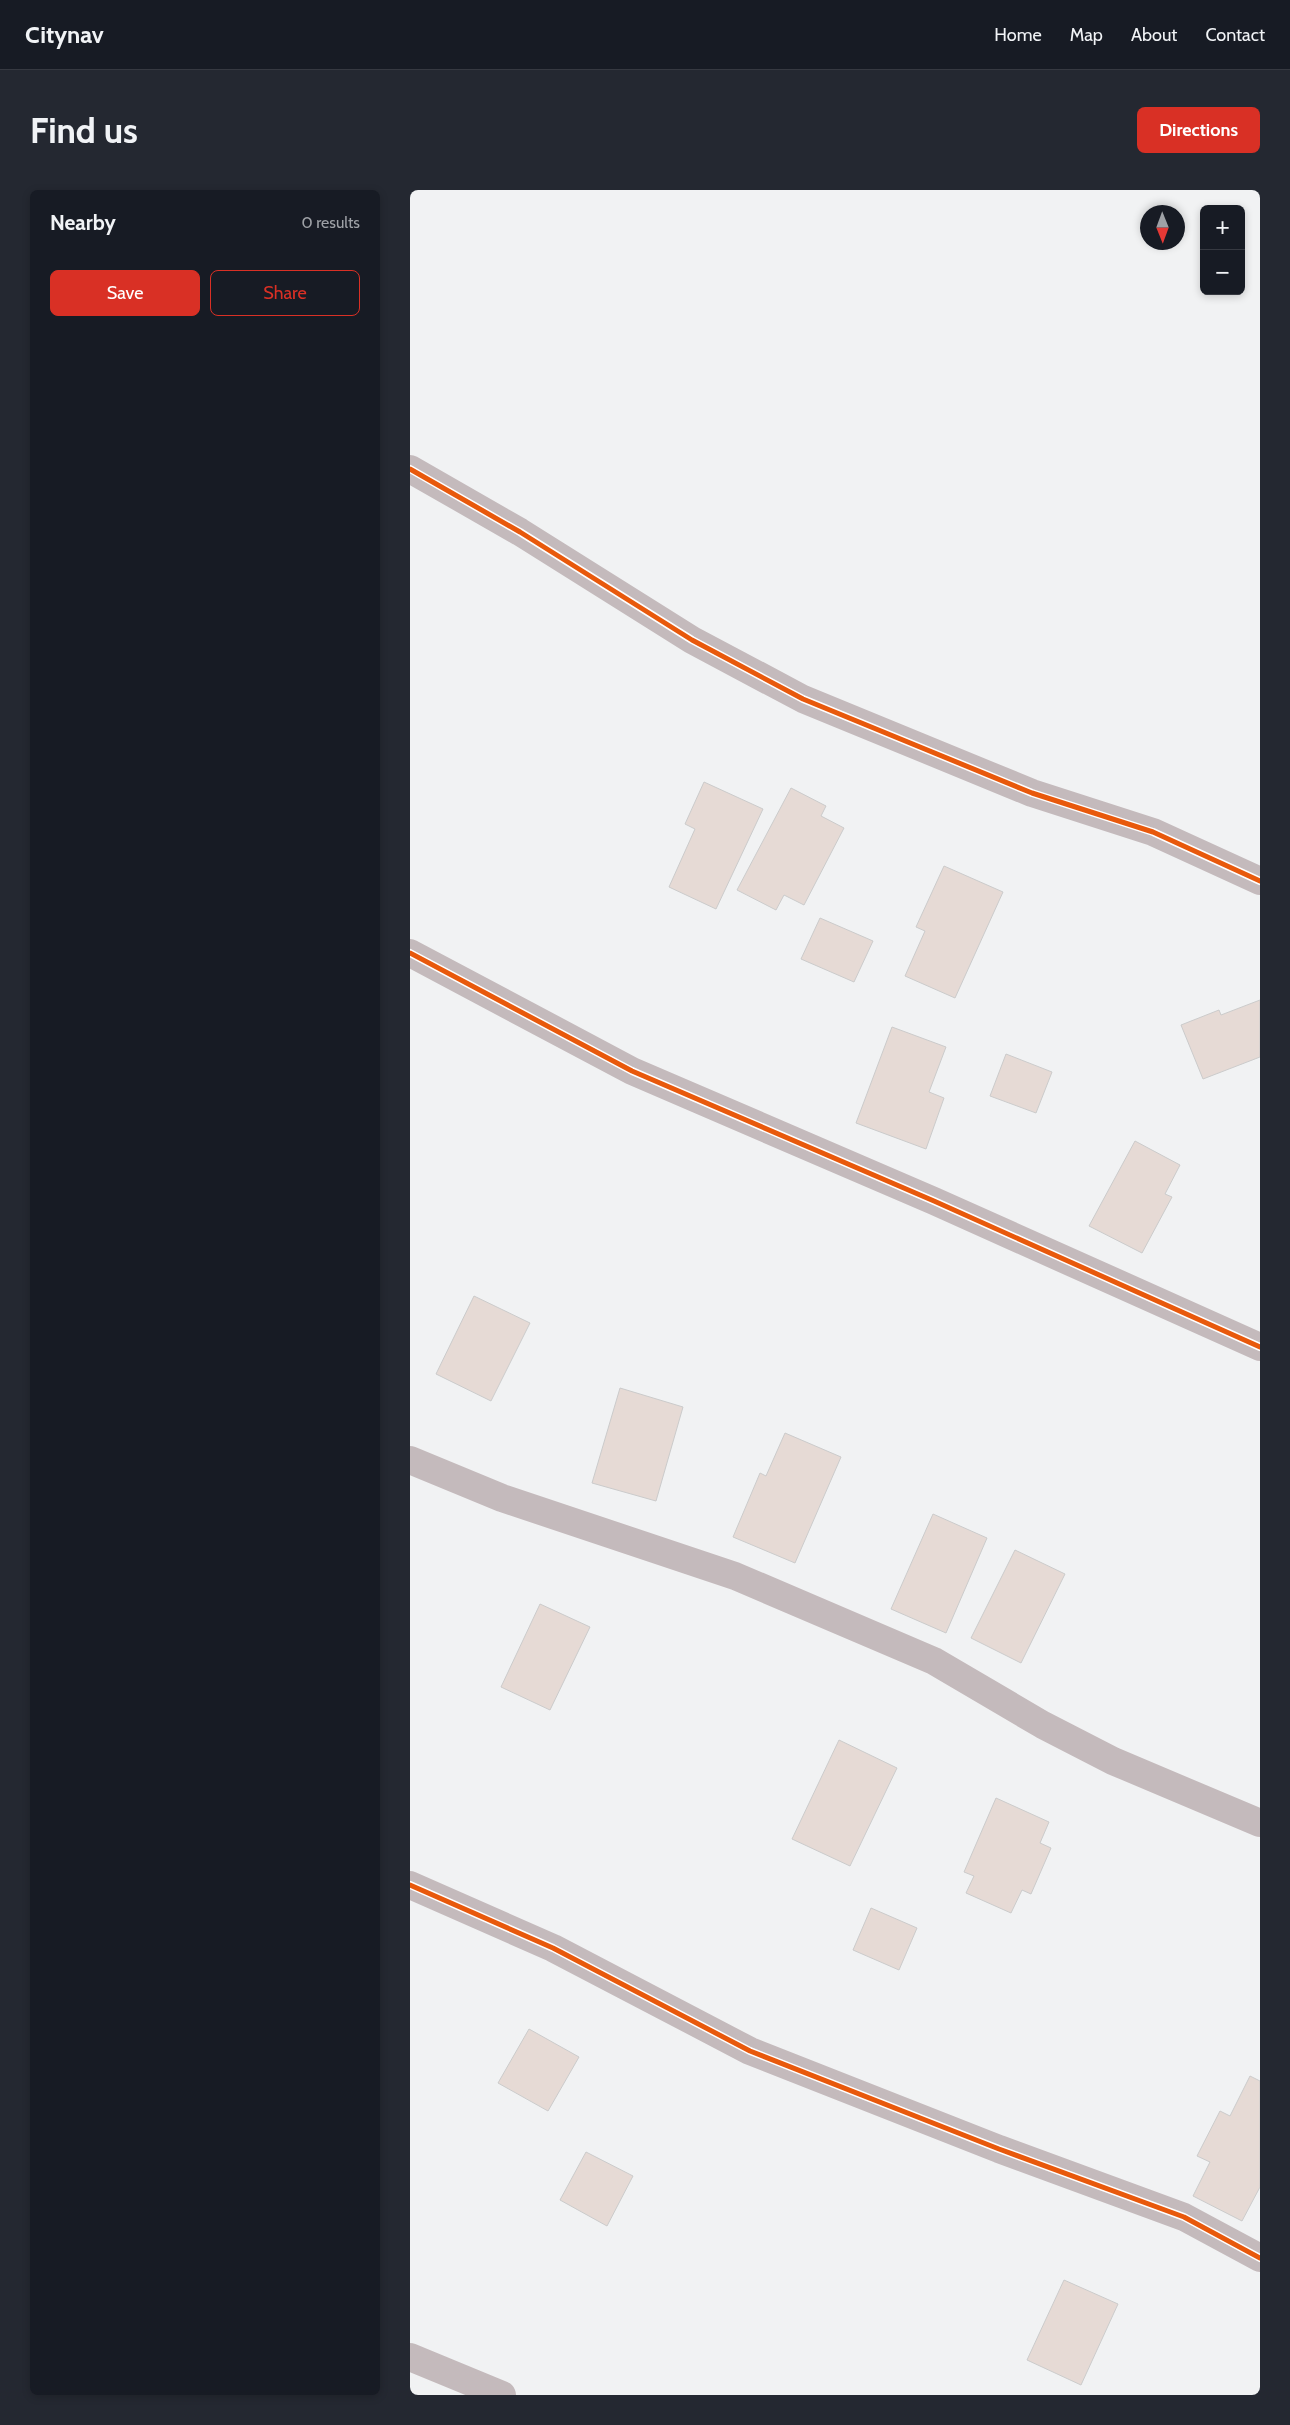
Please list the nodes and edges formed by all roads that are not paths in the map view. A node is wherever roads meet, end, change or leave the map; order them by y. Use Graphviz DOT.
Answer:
graph roads {
  1 [pos="410,469"];
  2 [pos="1260,881"];
  3 [pos="410,952"];
  4 [pos="1260,1347"];
  5 [pos="410,1460"];
  6 [pos="1260,1823"];
  7 [pos="410,1885"];
  8 [pos="1260,2258"];
  9 [pos="410,2357"];
  10 [pos="502,2395"];
  1 -- 2 [label="street"];
  3 -- 4 [label="street"];
  5 -- 6 [label="street"];
  7 -- 8 [label="street"];
  9 -- 10 [label="street"];
}
